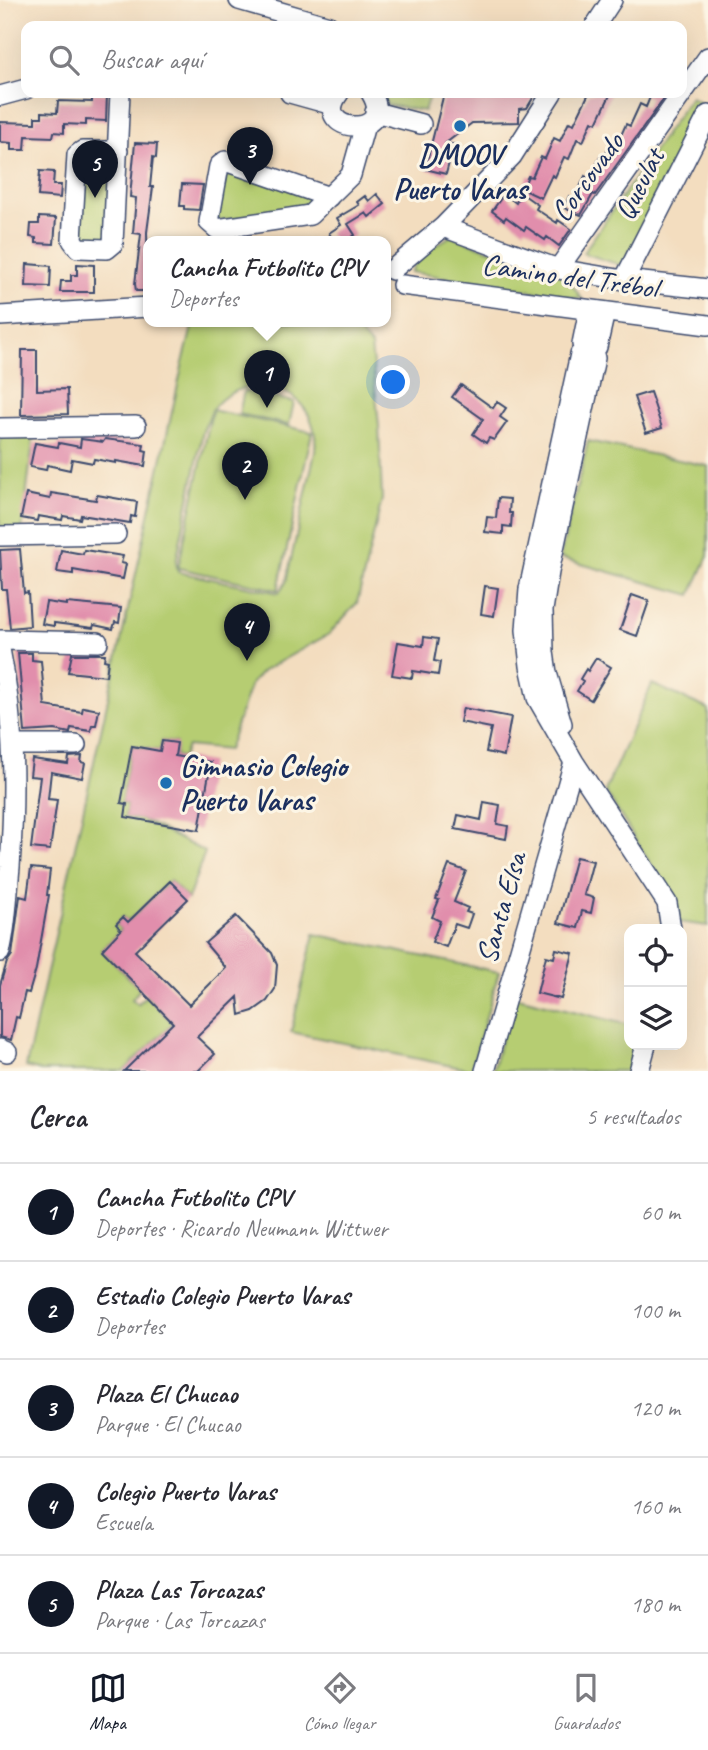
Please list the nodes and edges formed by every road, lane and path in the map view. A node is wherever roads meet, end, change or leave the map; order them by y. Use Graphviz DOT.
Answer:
graph roads {
  1 [pos="239,0"];
  2 [pos="612,0"];
  3 [pos="259,3"];
  4 [pos="313,21"];
  5 [pos="598,21"];
  6 [pos="708,57"];
  7 [pos="687,83"];
  8 [pos="687,84"];
  9 [pos="21,90"];
  10 [pos="708,94"];
  11 [pos="0,96"];
  12 [pos="120,98"];
  13 [pos="549,98"];
  14 [pos="676,98"];
  15 [pos="336,99"];
  16 [pos="370,110"];
  17 [pos="708,115"];
  18 [pos="421,124"];
  19 [pos="118,151"];
  20 [pos="329,197"];
  21 [pos="443,227"];
  22 [pos="558,269"];
  23 [pos="394,277"];
  24 [pos="624,279"];
  25 [pos="708,289"];
  26 [pos="143,307"];
  27 [pos="597,311"];
  28 [pos="0,316"];
  29 [pos="708,325"];
  30 [pos="136,426"];
  31 [pos="0,428"];
  32 [pos="116,534"];
  33 [pos="0,536"];
  34 [pos="0,640"];
  35 [pos="98,642"];
  36 [pos="0,649"];
  37 [pos="14,745"];
  38 [pos="76,745"];
  39 [pos="573,762"];
  40 [pos="670,924"];
  41 [pos="0,952"];
  42 [pos="645,1050"];
  43 [pos="485,1071"];
  44 [pos="639,1071"];
  1 -- 3 [label="street"];
  2 -- 5 [label="street"];
  3 -- 4 [label="street"];
  6 -- 7 [label="street, Corcovado"];
  8 -- 10 [label="street"];
  9 -- 11 [label="street"];
  12 -- 19 [label="street"];
  13 -- 21 [label="street"];
  14 -- 22 [label="street, Corcovado"];
  15 -- 16 [label="street"];
  16 -- 18 [label="street"];
  16 -- 20 [label="street"];
  17 -- 24 [label="street, Queulat"];
  19 -- 19 [label="street"];
  20 -- 20 [label="street"];
  21 -- 22 [label="street"];
  21 -- 23 [label="street"];
  22 -- 24 [label="street"];
  23 -- 27 [label="street, Camino del Trébol"];
  24 -- 25 [label="street"];
  26 -- 28 [label="street"];
  27 -- 29 [label="street, Camino del Trébol"];
  27 -- 39 [label="street"];
  30 -- 31 [label="street"];
  32 -- 33 [label="street"];
  34 -- 35 [label="street"];
  36 -- 37 [label="street"];
  37 -- 38 [label="street"];
  37 -- 41 [label="street"];
  39 -- 40 [label="street"];
  39 -- 43 [label="street, Santa Elsa"];
  42 -- 44 [label="street"];
}
